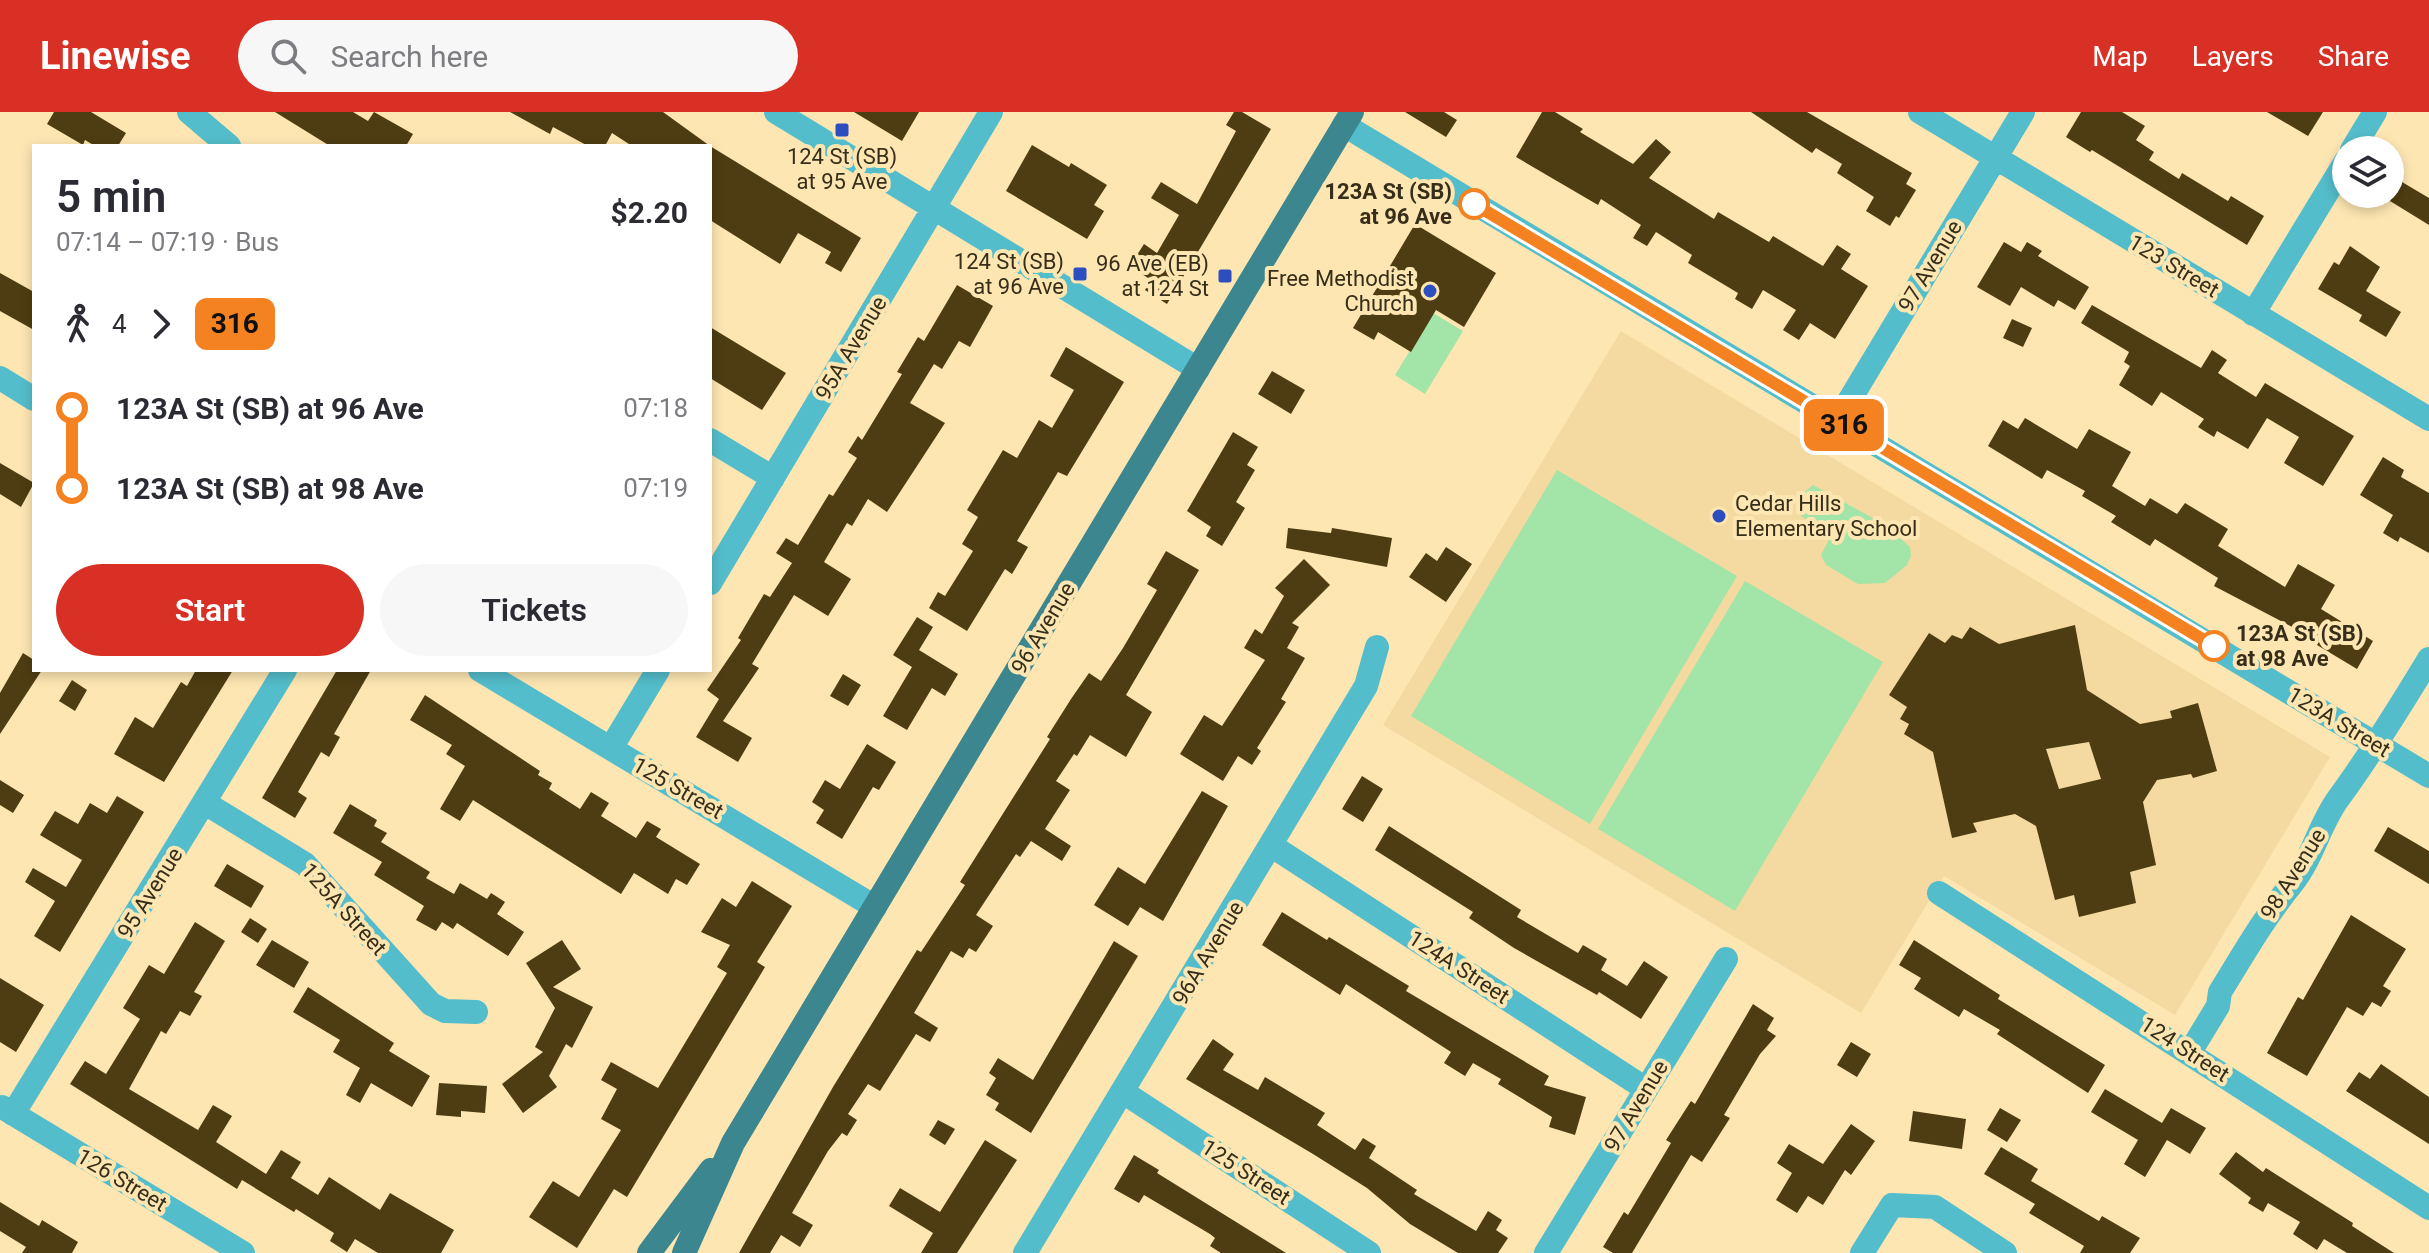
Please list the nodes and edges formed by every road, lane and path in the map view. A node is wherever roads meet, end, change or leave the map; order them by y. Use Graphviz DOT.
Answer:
graph roads {
  1 [pos="189,112"];
  2 [pos="776,112"];
  3 [pos="991,112"];
  4 [pos="1920,112"];
  5 [pos="2023,112"];
  6 [pos="2375,112"];
  7 [pos="1348,119"];
  8 [pos="2360,136"];
  9 [pos="227,144"];
  10 [pos="1996,158"];
  11 [pos="2332,184"];
  12 [pos="933,209"];
  13 [pos="2253,314"];
  14 [pos="1198,369"];
  15 [pos="0,378"];
  16 [pos="32,398"];
  17 [pos="2429,419"];
  18 [pos="1837,421"];
  19 [pos="712,441"];
  20 [pos="773,478"];
  21 [pos="712,580"];
  22 [pos="1377,647"];
  23 [pos="2429,659"];
  24 [pos="284,672"];
  25 [pos="483,672"];
  26 [pos="657,672"];
  27 [pos="2376,744"];
  28 [pos="611,748"];
  29 [pos="2429,776"];
  30 [pos="205,803"];
  31 [pos="1272,846"];
  32 [pos="1939,893"];
  33 [pos="875,907"];
  34 [pos="1726,959"];
  35 [pos="476,1012"];
  36 [pos="2190,1052"];
  37 [pos="1646,1089"];
  38 [pos="1123,1092"];
  39 [pos="7,1110"];
  40 [pos="733,1143"];
  41 [pos="2429,1208"];
  42 [pos="243,1253"];
  43 [pos="649,1253"];
  44 [pos="684,1253"];
  45 [pos="1025,1253"];
  46 [pos="1369,1253"];
  47 [pos="1546,1253"];
  48 [pos="1862,1253"];
  49 [pos="2005,1253"];
  1 -- 9 [label="street"];
  2 -- 12 [label="street"];
  3 -- 12 [label="street, 95A Avenue"];
  4 -- 10 [label="street, 123 Street"];
  5 -- 10 [label="street, 97 Avenue"];
  6 -- 8 [label="street"];
  7 -- 14 [label="main road, 96 Avenue"];
  7 -- 18 [label="street, 123A Street"];
  10 -- 13 [label="street, 123 Street"];
  10 -- 18 [label="street, 97 Avenue"];
  11 -- 13 [label="street"];
  12 -- 14 [label="street"];
  12 -- 20 [label="street, 95A Avenue"];
  13 -- 17 [label="street, 123 Street"];
  14 -- 33 [label="main road, 96 Avenue"];
  15 -- 16 [label="street"];
  18 -- 27 [label="street, 123A Street"];
  19 -- 20 [label="street"];
  20 -- 21 [label="street, 95A Avenue"];
  22 -- 31 [label="street, 96A Avenue"];
  23 -- 27 [label="street, 98 Avenue"];
  24 -- 30 [label="street, 95 Avenue"];
  25 -- 28 [label="street, 125 Street"];
  26 -- 28 [label="street"];
  27 -- 29 [label="street, 123A Street"];
  27 -- 36 [label="street, 98 Avenue"];
  28 -- 33 [label="street, 125 Street"];
  30 -- 35 [label="street, 125A Street"];
  30 -- 39 [label="street, 95 Avenue"];
  31 -- 37 [label="street, 124A Street"];
  31 -- 38 [label="street, 96A Avenue"];
  32 -- 36 [label="street, 124 Street"];
  33 -- 40 [label="main road, 96 Avenue"];
  34 -- 37 [label="street, 97 Avenue"];
  36 -- 41 [label="street, 124 Street"];
  37 -- 47 [label="street, 97 Avenue"];
  38 -- 45 [label="street, 96A Avenue"];
  38 -- 46 [label="street, 125 Street"];
  39 -- 42 [label="street, 126 Street"];
  40 -- 43 [label="main road, 96 Avenue"];
  40 -- 44 [label="main road, 96 Avenue"];
  48 -- 49 [label="street"];
}
